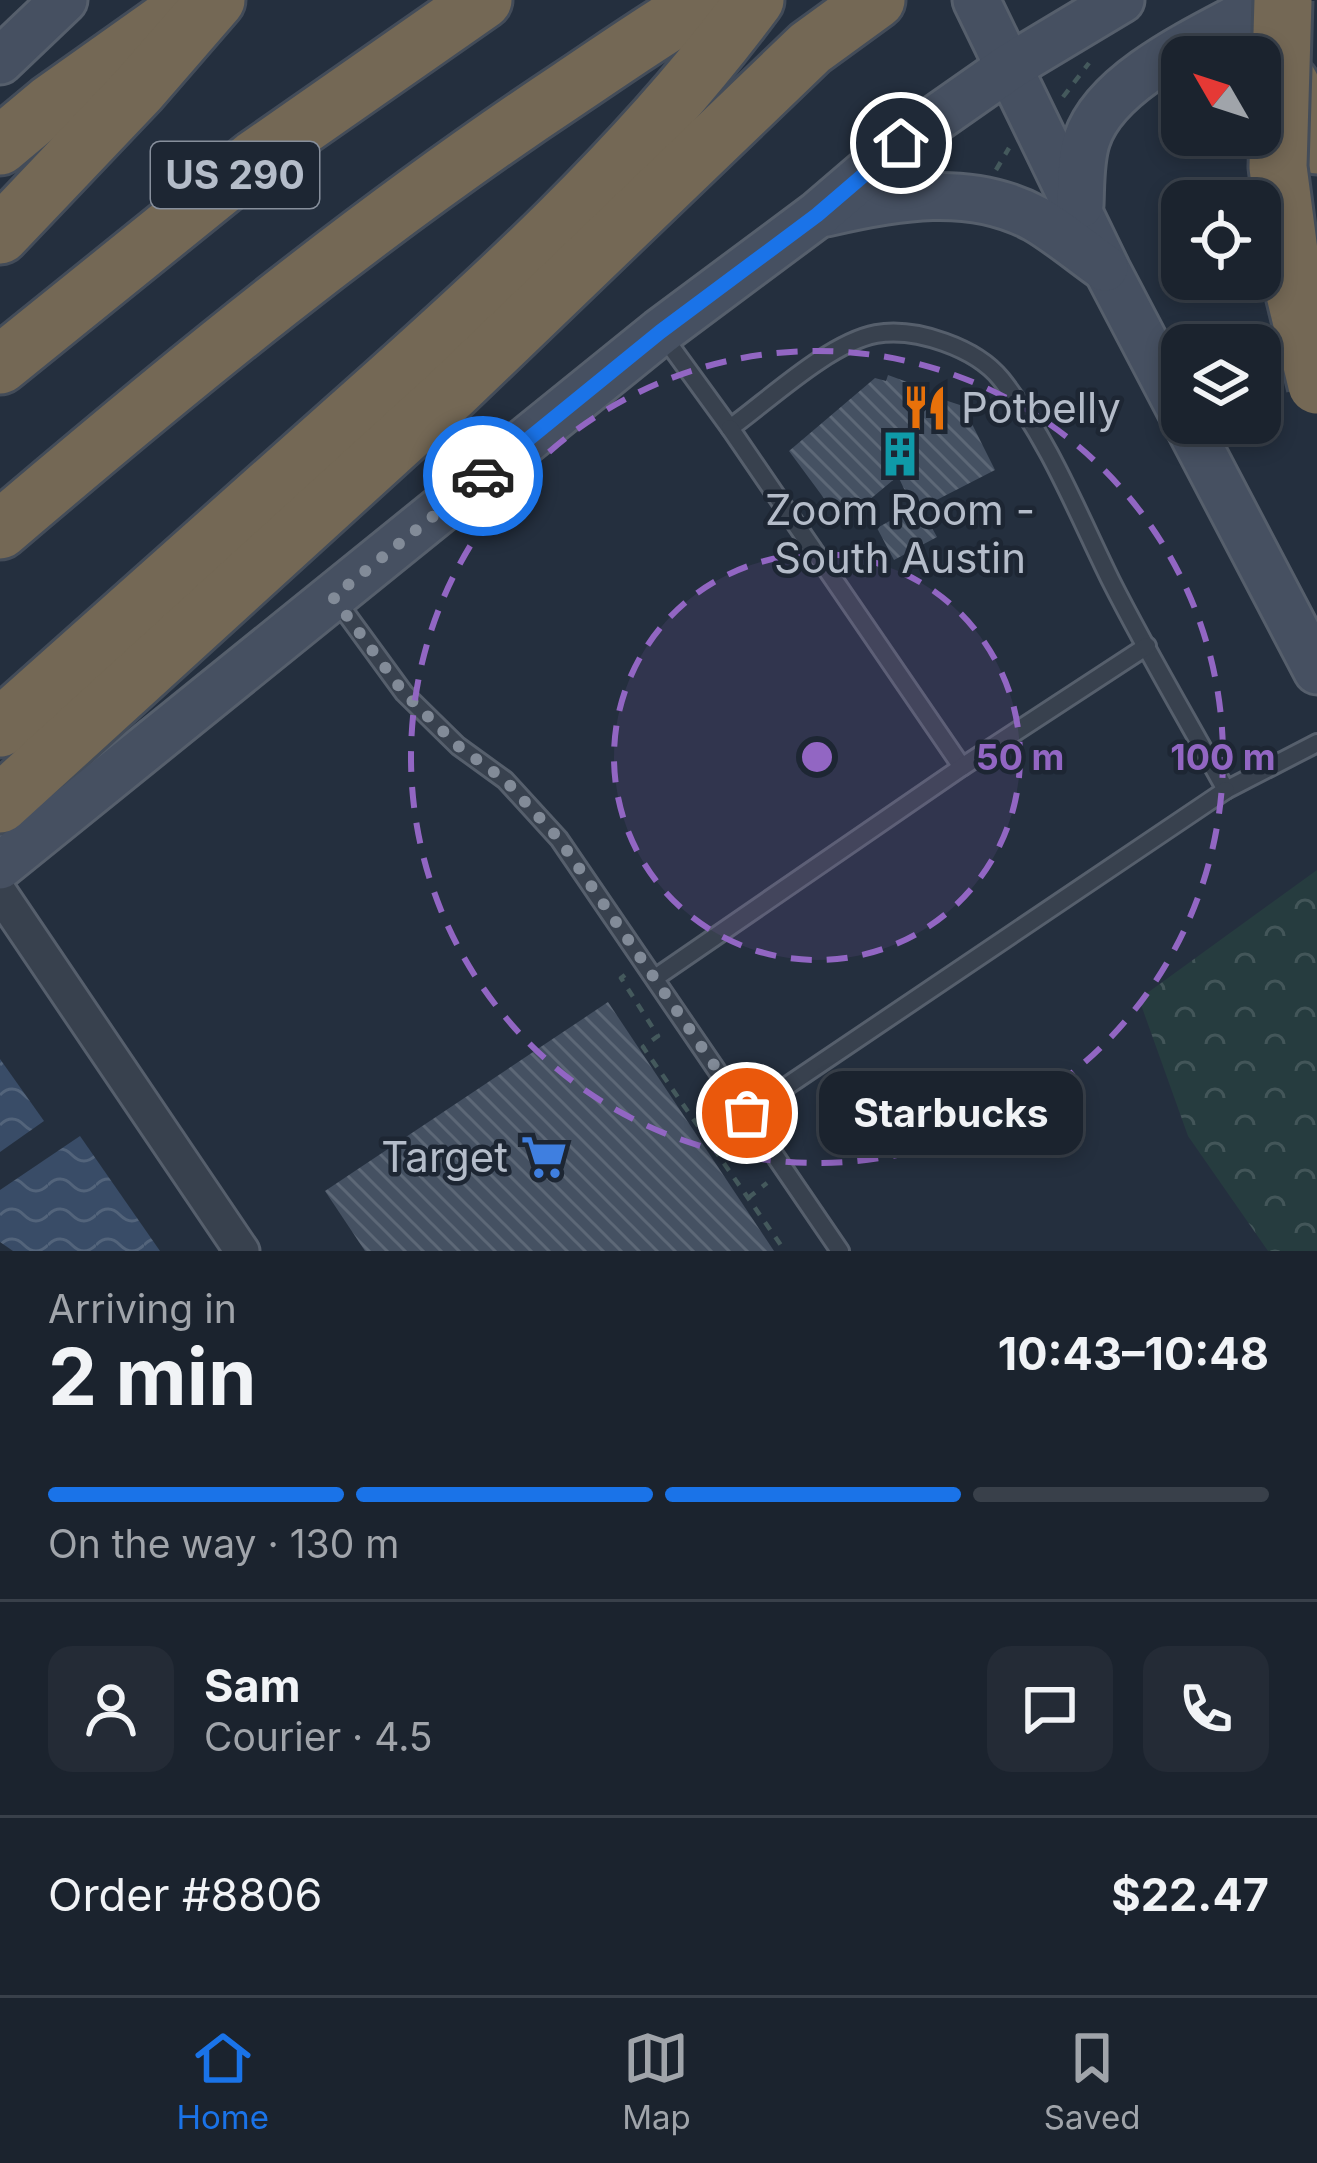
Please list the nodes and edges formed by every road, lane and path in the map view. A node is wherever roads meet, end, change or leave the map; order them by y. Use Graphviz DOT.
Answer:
graph roads {
  1 [pos="64,0"];
  2 [pos="197,0"];
  3 [pos="216,0"];
  4 [pos="483,0"];
  5 [pos="706,0"];
  6 [pos="755,0"];
  7 [pos="876,0"];
  8 [pos="1120,0"];
  9 [pos="1252,0"];
  10 [pos="1271,0"];
  11 [pos="1282,0"];
  12 [pos="983,12"];
  13 [pos="0,61"];
  14 [pos="1011,66"];
  15 [pos="1317,145"];
  16 [pos="0,146"];
  17 [pos="1009,148"];
  18 [pos="987,185"];
  19 [pos="1080,210"];
  20 [pos="817,215"];
  21 [pos="0,236"];
  22 [pos="1107,270"];
  23 [pos="660,332"];
  24 [pos="0,365"];
  25 [pos="1161,373"];
  26 [pos="1317,385"];
  27 [pos="730,428"];
  28 [pos="1198,444"];
  29 [pos="0,530"];
  30 [pos="333,597"];
  31 [pos="1147,646"];
  32 [pos="1317,671"];
  33 [pos="0,728"];
  34 [pos="1317,743"];
  35 [pos="962,767"];
  36 [pos="1226,790"];
  37 [pos="0,804"];
  38 [pos="0,866"];
  39 [pos="0,892"];
  40 [pos="644,962"];
  41 [pos="655,978"];
  42 [pos="747,1113"];
  43 [pos="767,1184"];
  44 [pos="748,1198"];
  45 [pos="242,1251"];
  46 [pos="784,1251"];
  47 [pos="840,1251"];
  1 -- 13 [label="main road"];
  2 -- 16 [label="highway"];
  3 -- 21 [label="highway"];
  4 -- 24 [label="highway, US 290"];
  5 -- 29 [label="highway, US 290"];
  6 -- 33 [label="highway"];
  7 -- 37 [label="highway"];
  8 -- 14 [label="main road"];
  9 -- 15 [label="highway, bridge"];
  10 -- 19 [label="main road"];
  11 -- 26 [label="highway, bridge"];
  12 -- 14 [label="main road"];
  14 -- 19 [label="main road"];
  14 -- 20 [label="main road"];
  17 -- 18 [label="path"];
  19 -- 22 [label="main road"];
  20 -- 22 [label="main road"];
  20 -- 23 [label="main road"];
  22 -- 25 [label="main road"];
  23 -- 27 [label="lane"];
  23 -- 30 [label="main road"];
  27 -- 31 [label="lane"];
  27 -- 35 [label="lane"];
  28 -- 32 [label="main road"];
  30 -- 38 [label="main road"];
  30 -- 40 [label="lane"];
  31 -- 35 [label="lane"];
  31 -- 36 [label="lane"];
  34 -- 36 [label="lane"];
  35 -- 41 [label="lane"];
  36 -- 42 [label="lane"];
  39 -- 45 [label="street"];
  40 -- 41 [label="lane"];
  40 -- 44 [label="path"];
  41 -- 42 [label="lane"];
  42 -- 47 [label="lane"];
  43 -- 44 [label="path"];
  44 -- 46 [label="path"];
}
